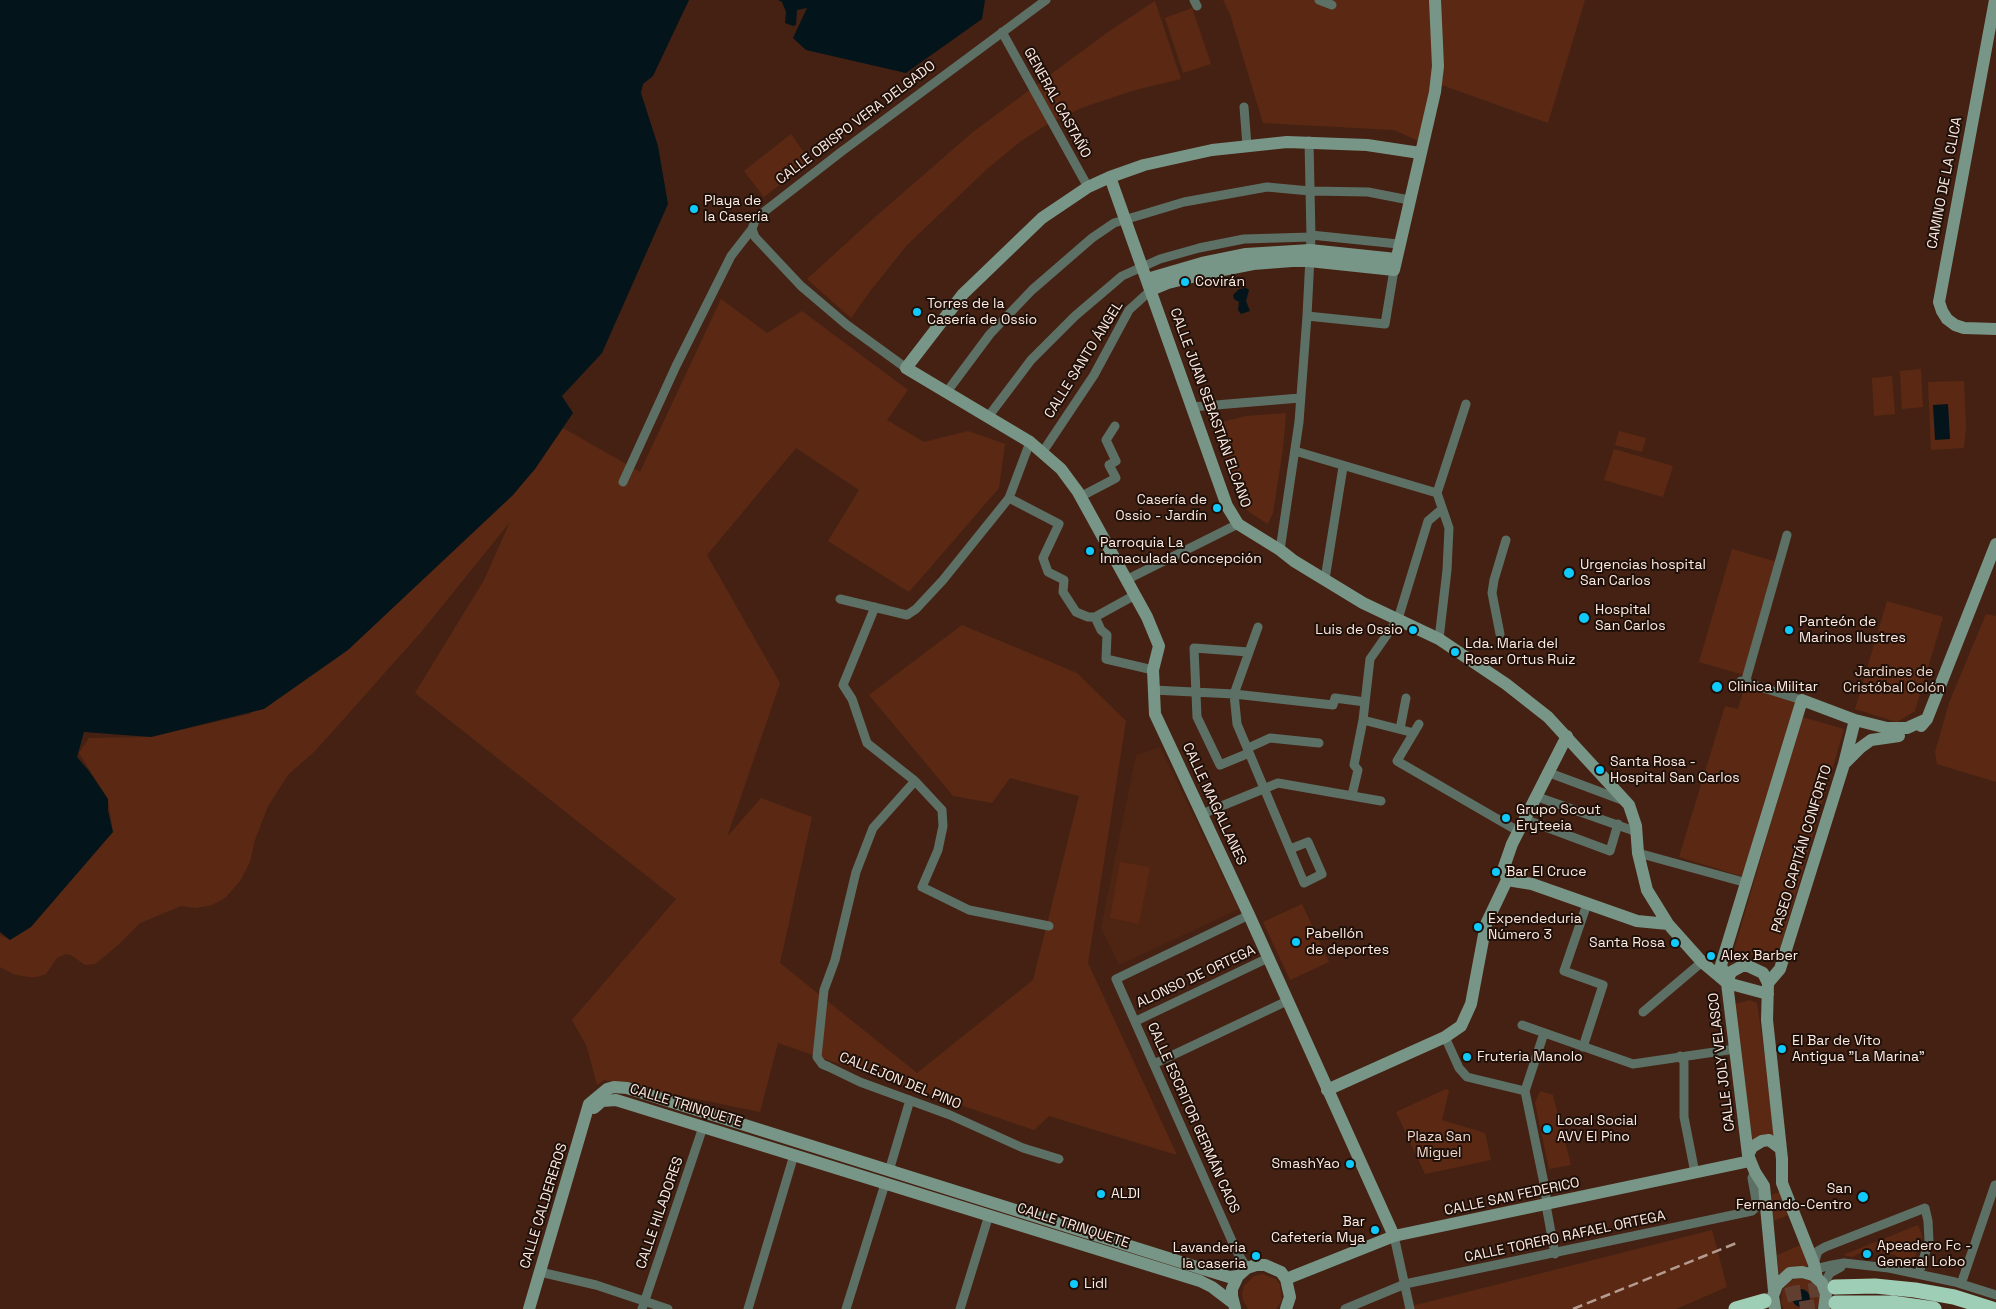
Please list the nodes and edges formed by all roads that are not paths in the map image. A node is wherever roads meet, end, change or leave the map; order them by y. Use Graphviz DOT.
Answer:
graph roads {
  1 [pos="1046,0"];
  2 [pos="1319,0"];
  3 [pos="1435,0"];
  4 [pos="1995,0"];
  5 [pos="1332,5"];
  6 [pos="1002,32"];
  7 [pos="1244,107"];
  8 [pos="1309,141"];
  9 [pos="1247,146"];
  10 [pos="1420,153"];
  11 [pos="1110,177"];
  12 [pos="1088,186"];
  13 [pos="1310,191"];
  14 [pos="1409,200"];
  15 [pos="1126,220"];
  16 [pos="752,229"];
  17 [pos="1311,236"];
  18 [pos="1398,244"];
  19 [pos="1310,255"];
  20 [pos="1395,265"];
  21 [pos="1142,266"];
  22 [pos="1149,285"];
  23 [pos="1307,316"];
  24 [pos="1996,329"];
  25 [pos="906,368"];
  26 [pos="946,393"];
  27 [pos="1300,398"];
  28 [pos="1466,404"];
  29 [pos="1192,407"];
  30 [pos="988,417"];
  31 [pos="1115,426"];
  32 [pos="1030,442"];
  33 [pos="1295,451"];
  34 [pos="1042,453"];
  35 [pos="1342,466"];
  36 [pos="624,482"];
  37 [pos="1437,493"];
  38 [pos="1080,497"];
  39 [pos="1009,498"];
  40 [pos="1441,510"];
  41 [pos="1238,524"];
  42 [pos="1786,534"];
  43 [pos="1506,540"];
  44 [pos="1996,544"];
  45 [pos="1280,550"];
  46 [pos="1126,580"];
  47 [pos="1325,580"];
  48 [pos="1135,595"];
  49 [pos="840,599"];
  50 [pos="875,607"];
  51 [pos="1095,617"];
  52 [pos="1398,619"];
  53 [pos="1258,627"];
  54 [pos="1500,634"];
  55 [pos="1439,639"];
  56 [pos="1249,652"];
  57 [pos="1153,670"];
  58 [pos="1153,690"];
  59 [pos="1196,692"];
  60 [pos="1234,694"];
  61 [pos="1406,698"];
  62 [pos="1802,700"];
  63 [pos="1365,702"];
  64 [pos="1363,720"];
  65 [pos="1855,720"];
  66 [pos="1927,720"];
  67 [pos="1419,724"];
  68 [pos="1400,729"];
  69 [pos="1414,733"];
  70 [pos="1567,736"];
  71 [pos="1320,743"];
  72 [pos="1249,750"];
  73 [pos="1844,764"];
  74 [pos="1547,772"];
  75 [pos="915,782"];
  76 [pos="1263,788"];
  77 [pos="1352,795"];
  78 [pos="1535,796"];
  79 [pos="1625,801"];
  80 [pos="1381,802"];
  81 [pos="1202,814"];
  82 [pos="1618,824"];
  83 [pos="1521,825"];
  84 [pos="1637,832"];
  85 [pos="1290,849"];
  86 [pos="1638,853"];
  87 [pos="1507,880"];
  88 [pos="1747,883"];
  89 [pos="1587,904"];
  90 [pos="1249,915"];
  91 [pos="1668,924"];
  92 [pos="1049,926"];
  93 [pos="1268,958"];
  94 [pos="1702,962"];
  95 [pos="1727,983"];
  96 [pos="1768,988"];
  97 [pos="1287,1001"];
  98 [pos="1643,1012"];
  99 [pos="1136,1021"];
  100 [pos="1522,1025"];
  101 [pos="1544,1033"];
  102 [pos="1445,1037"];
  103 [pos="1583,1047"];
  104 [pos="1735,1049"];
  105 [pos="1682,1059"];
  106 [pos="1154,1064"];
  107 [pos="1327,1090"];
  108 [pos="1525,1092"];
  109 [pos="910,1100"];
  110 [pos="588,1112"];
  111 [pos="703,1127"];
  112 [pos="1781,1149"];
  113 [pos="794,1155"];
  114 [pos="1059,1159"];
  115 [pos="1751,1163"];
  116 [pos="1695,1173"];
  117 [pos="887,1178"];
  118 [pos="1782,1183"];
  119 [pos="1995,1185"];
  120 [pos="1764,1186"];
  121 [pos="1546,1205"];
  122 [pos="989,1214"];
  123 [pos="1394,1236"];
  124 [pos="1556,1254"];
  125 [pos="1848,1265"];
  126 [pos="540,1272"];
  127 [pos="1242,1272"];
  128 [pos="1919,1273"];
  129 [pos="1818,1276"];
  130 [pos="1286,1279"];
  131 [pos="1406,1284"];
  132 [pos="1961,1284"];
  133 [pos="1996,1295"];
  134 [pos="1773,1303"];
  135 [pos="643,1305"];
  136 [pos="1233,1306"];
  137 [pos="1828,1307"];
  138 [pos="530,1309"];
  139 [pos="668,1309"];
  140 [pos="748,1309"];
  141 [pos="846,1309"];
  142 [pos="960,1309"];
  143 [pos="1287,1309"];
  144 [pos="1345,1309"];
  145 [pos="1410,1309"];
  146 [pos="1736,1309"];
  147 [pos="1934,1309"];
  148 [pos="1992,1309"];
  1 -- 6 [label="street, CALLE OBISPO VERA DELGADO"];
  2 -- 5 [label="street"];
  3 -- 10 [label="street"];
  4 -- 24 [label="street, CAMINO DE LA CLICA"];
  6 -- 12 [label="street, GENERAL CASTAÑO"];
  6 -- 16 [label="street, CALLE OBISPO VERA DELGADO"];
  7 -- 9 [label="street"];
  8 -- 9 [label="street"];
  8 -- 10 [label="street"];
  8 -- 13 [label="street"];
  9 -- 11 [label="street"];
  10 -- 14 [label="street"];
  11 -- 12 [label="street"];
  11 -- 15 [label="street, CALLE JUAN SEBASTIÁN ELCANO"];
  12 -- 25 [label="street"];
  13 -- 14 [label="street"];
  13 -- 15 [label="street"];
  13 -- 17 [label="street"];
  14 -- 18 [label="street"];
  15 -- 21 [label="street, CALLE JUAN SEBASTIÁN ELCANO"];
  15 -- 26 [label="street"];
  16 -- 25 [label="street"];
  16 -- 36 [label="street, CALLE OBISPO VERA DELGADO"];
  17 -- 18 [label="street, CALLE SANTO ÁNGEL"];
  17 -- 19 [label="street"];
  17 -- 21 [label="street, CALLE SANTO ÁNGEL"];
  18 -- 20 [label="street"];
  19 -- 20 [label="street, CALLE SANTO ÁNGEL"];
  19 -- 22 [label="street, CALLE SANTO ÁNGEL"];
  19 -- 23 [label="street"];
  20 -- 23 [label="street"];
  21 -- 22 [label="street, CALLE JUAN SEBASTIÁN ELCANO"];
  21 -- 30 [label="street, CALLE SANTO ÁNGEL"];
  22 -- 29 [label="street, CALLE JUAN SEBASTIÁN ELCANO"];
  22 -- 34 [label="street, CALLE SANTO ÁNGEL"];
  23 -- 27 [label="street"];
  25 -- 26 [label="street"];
  26 -- 30 [label="street"];
  27 -- 29 [label="street"];
  27 -- 33 [label="street"];
  28 -- 37 [label="street"];
  29 -- 41 [label="street, CALLE JUAN SEBASTIÁN ELCANO"];
  30 -- 32 [label="street, CALLE MAGALLANES"];
  31 -- 38 [label="street"];
  32 -- 34 [label="street, CALLE MAGALLANES"];
  32 -- 39 [label="street"];
  33 -- 35 [label="street"];
  33 -- 45 [label="street"];
  34 -- 38 [label="street, CALLE MAGALLANES"];
  35 -- 37 [label="street"];
  35 -- 47 [label="street"];
  37 -- 40 [label="street"];
  38 -- 46 [label="street, CALLE MAGALLANES"];
  39 -- 50 [label="street"];
  39 -- 51 [label="street"];
  40 -- 52 [label="street"];
  40 -- 55 [label="street"];
  41 -- 45 [label="street, CALLE JUAN SEBASTIÁN ELCANO"];
  41 -- 46 [label="street"];
  42 -- 62 [label="street"];
  43 -- 54 [label="street"];
  44 -- 66 [label="street"];
  45 -- 47 [label="street, CALLE JUAN SEBASTIÁN ELCANO"];
  46 -- 48 [label="street, CALLE MAGALLANES"];
  47 -- 52 [label="street, CALLE JUAN SEBASTIÁN ELCANO"];
  48 -- 51 [label="street"];
  48 -- 57 [label="street, CALLE MAGALLANES"];
  49 -- 50 [label="street"];
  50 -- 75 [label="street"];
  51 -- 57 [label="street"];
  52 -- 55 [label="street, CALLE JUAN SEBASTIÁN ELCANO"];
  52 -- 63 [label="street"];
  53 -- 56 [label="street"];
  55 -- 70 [label="street, CALLE JUAN SEBASTIÁN ELCANO"];
  56 -- 59 [label="street"];
  56 -- 60 [label="street"];
  57 -- 58 [label="street, CALLE MAGALLANES"];
  58 -- 59 [label="street"];
  58 -- 81 [label="street, CALLE MAGALLANES"];
  59 -- 60 [label="street"];
  59 -- 72 [label="street"];
  60 -- 63 [label="street"];
  60 -- 72 [label="street"];
  61 -- 68 [label="street"];
  62 -- 65 [label="street"];
  62 -- 88 [label="street"];
  63 -- 64 [label="street"];
  64 -- 68 [label="street"];
  64 -- 77 [label="street"];
  65 -- 66 [label="street"];
  65 -- 73 [label="street, PASEO CAPITÁN CONFORTO"];
  66 -- 73 [label="street"];
  67 -- 69 [label="street"];
  68 -- 69 [label="street"];
  69 -- 83 [label="street"];
  70 -- 74 [label="street"];
  70 -- 79 [label="street, CALLE JUAN SEBASTIÁN ELCANO"];
  71 -- 72 [label="street"];
  72 -- 76 [label="street"];
  73 -- 96 [label="street, PASEO CAPITÁN CONFORTO"];
  74 -- 78 [label="street"];
  74 -- 79 [label="street"];
  75 -- 92 [label="street"];
  75 -- 109 [label="street, CALLEJON DEL PINO"];
  76 -- 77 [label="street"];
  76 -- 81 [label="street"];
  76 -- 85 [label="street"];
  77 -- 80 [label="street"];
  78 -- 82 [label="street"];
  78 -- 83 [label="street"];
  79 -- 84 [label="street, CALLE JUAN SEBASTIÁN ELCANO"];
  81 -- 90 [label="street, CALLE MAGALLANES"];
  82 -- 83 [label="street"];
  82 -- 84 [label="street"];
  83 -- 87 [label="street"];
  84 -- 86 [label="street, CALLE JUAN SEBASTIÁN ELCANO"];
  85 -- 85 [label="street"];
  86 -- 88 [label="street"];
  86 -- 91 [label="street, CALLE JUAN SEBASTIÁN ELCANO"];
  87 -- 89 [label="street"];
  87 -- 102 [label="street"];
  88 -- 95 [label="street, CALLE JOLY VELASCO"];
  89 -- 91 [label="street"];
  89 -- 103 [label="street"];
  90 -- 93 [label="street, CALLE MAGALLANES"];
  90 -- 99 [label="street, CALLE ESCRITOR GERMÁN CAOS"];
  91 -- 94 [label="street, CALLE JUAN SEBASTIÁN ELCANO"];
  93 -- 97 [label="street, CALLE MAGALLANES"];
  93 -- 99 [label="street, ALONSO DE ORTEGA"];
  94 -- 95 [label="street, CALLE JUAN SEBASTIÁN ELCANO"];
  94 -- 98 [label="street"];
  95 -- 96 [label="street"];
  95 -- 96 [label="street"];
  95 -- 104 [label="street, CALLE JOLY VELASCO"];
  96 -- 112 [label="street"];
  97 -- 106 [label="street"];
  97 -- 107 [label="street, CALLE MAGALLANES"];
  99 -- 106 [label="street, CALLE ESCRITOR GERMÁN CAOS"];
  100 -- 101 [label="street"];
  101 -- 103 [label="street"];
  101 -- 108 [label="street"];
  102 -- 107 [label="street"];
  102 -- 108 [label="street"];
  103 -- 105 [label="street"];
  104 -- 105 [label="street"];
  104 -- 115 [label="street, CALLE JOLY VELASCO"];
  105 -- 116 [label="street"];
  106 -- 127 [label="street, CALLE ESCRITOR GERMÁN CAOS"];
  107 -- 123 [label="street, CALLE MAGALLANES"];
  108 -- 121 [label="street"];
  109 -- 114 [label="street, CALLEJON DEL PINO"];
  109 -- 117 [label="street"];
  110 -- 111 [label="street, CALLE TRINQUETE"];
  110 -- 117 [label="street, CALLE TRINQUETE"];
  110 -- 126 [label="street, CALLE CALDEREROS"];
  111 -- 113 [label="street, CALLE TRINQUETE"];
  111 -- 135 [label="street, CALLE HILADORES"];
  112 -- 115 [label="street"];
  112 -- 118 [label="street"];
  113 -- 117 [label="street, CALLE TRINQUETE"];
  113 -- 140 [label="street"];
  115 -- 116 [label="street, CALLE SAN FEDERICO"];
  115 -- 120 [label="street"];
  115 -- 124 [label="street, CALLE TORERO RAFAEL ORTEGA"];
  116 -- 121 [label="street, CALLE SAN FEDERICO"];
  117 -- 122 [label="street, CALLE TRINQUETE"];
  117 -- 127 [label="street, CALLE TRINQUETE"];
  117 -- 141 [label="street"];
  118 -- 120 [label="street"];
  118 -- 129 [label="street"];
  119 -- 132 [label="street"];
  120 -- 134 [label="street"];
  121 -- 123 [label="street, CALLE SAN FEDERICO"];
  121 -- 124 [label="street"];
  122 -- 136 [label="street, CALLE TRINQUETE"];
  122 -- 142 [label="street"];
  123 -- 130 [label="street, CALLE SAN FEDERICO"];
  123 -- 131 [label="street"];
  124 -- 131 [label="street, CALLE TORERO RAFAEL ORTEGA"];
  125 -- 128 [label="street"];
  125 -- 129 [label="street"];
  125 -- 129 [label="street"];
  126 -- 135 [label="street"];
  126 -- 138 [label="street, CALLE CALDEREROS"];
  127 -- 130 [label="street, CALLE TRINQUETE"];
  127 -- 136 [label="street"];
  128 -- 129 [label="street"];
  128 -- 132 [label="street"];
  129 -- 134 [label="street"];
  129 -- 137 [label="street"];
  129 -- 148 [label="highway"];
  130 -- 143 [label="street"];
  131 -- 144 [label="street, CALLE TORERO RAFAEL ORTEGA"];
  131 -- 145 [label="street"];
  132 -- 133 [label="street"];
  134 -- 146 [label="highway"];
  135 -- 139 [label="street"];
  137 -- 147 [label="highway"];
}
